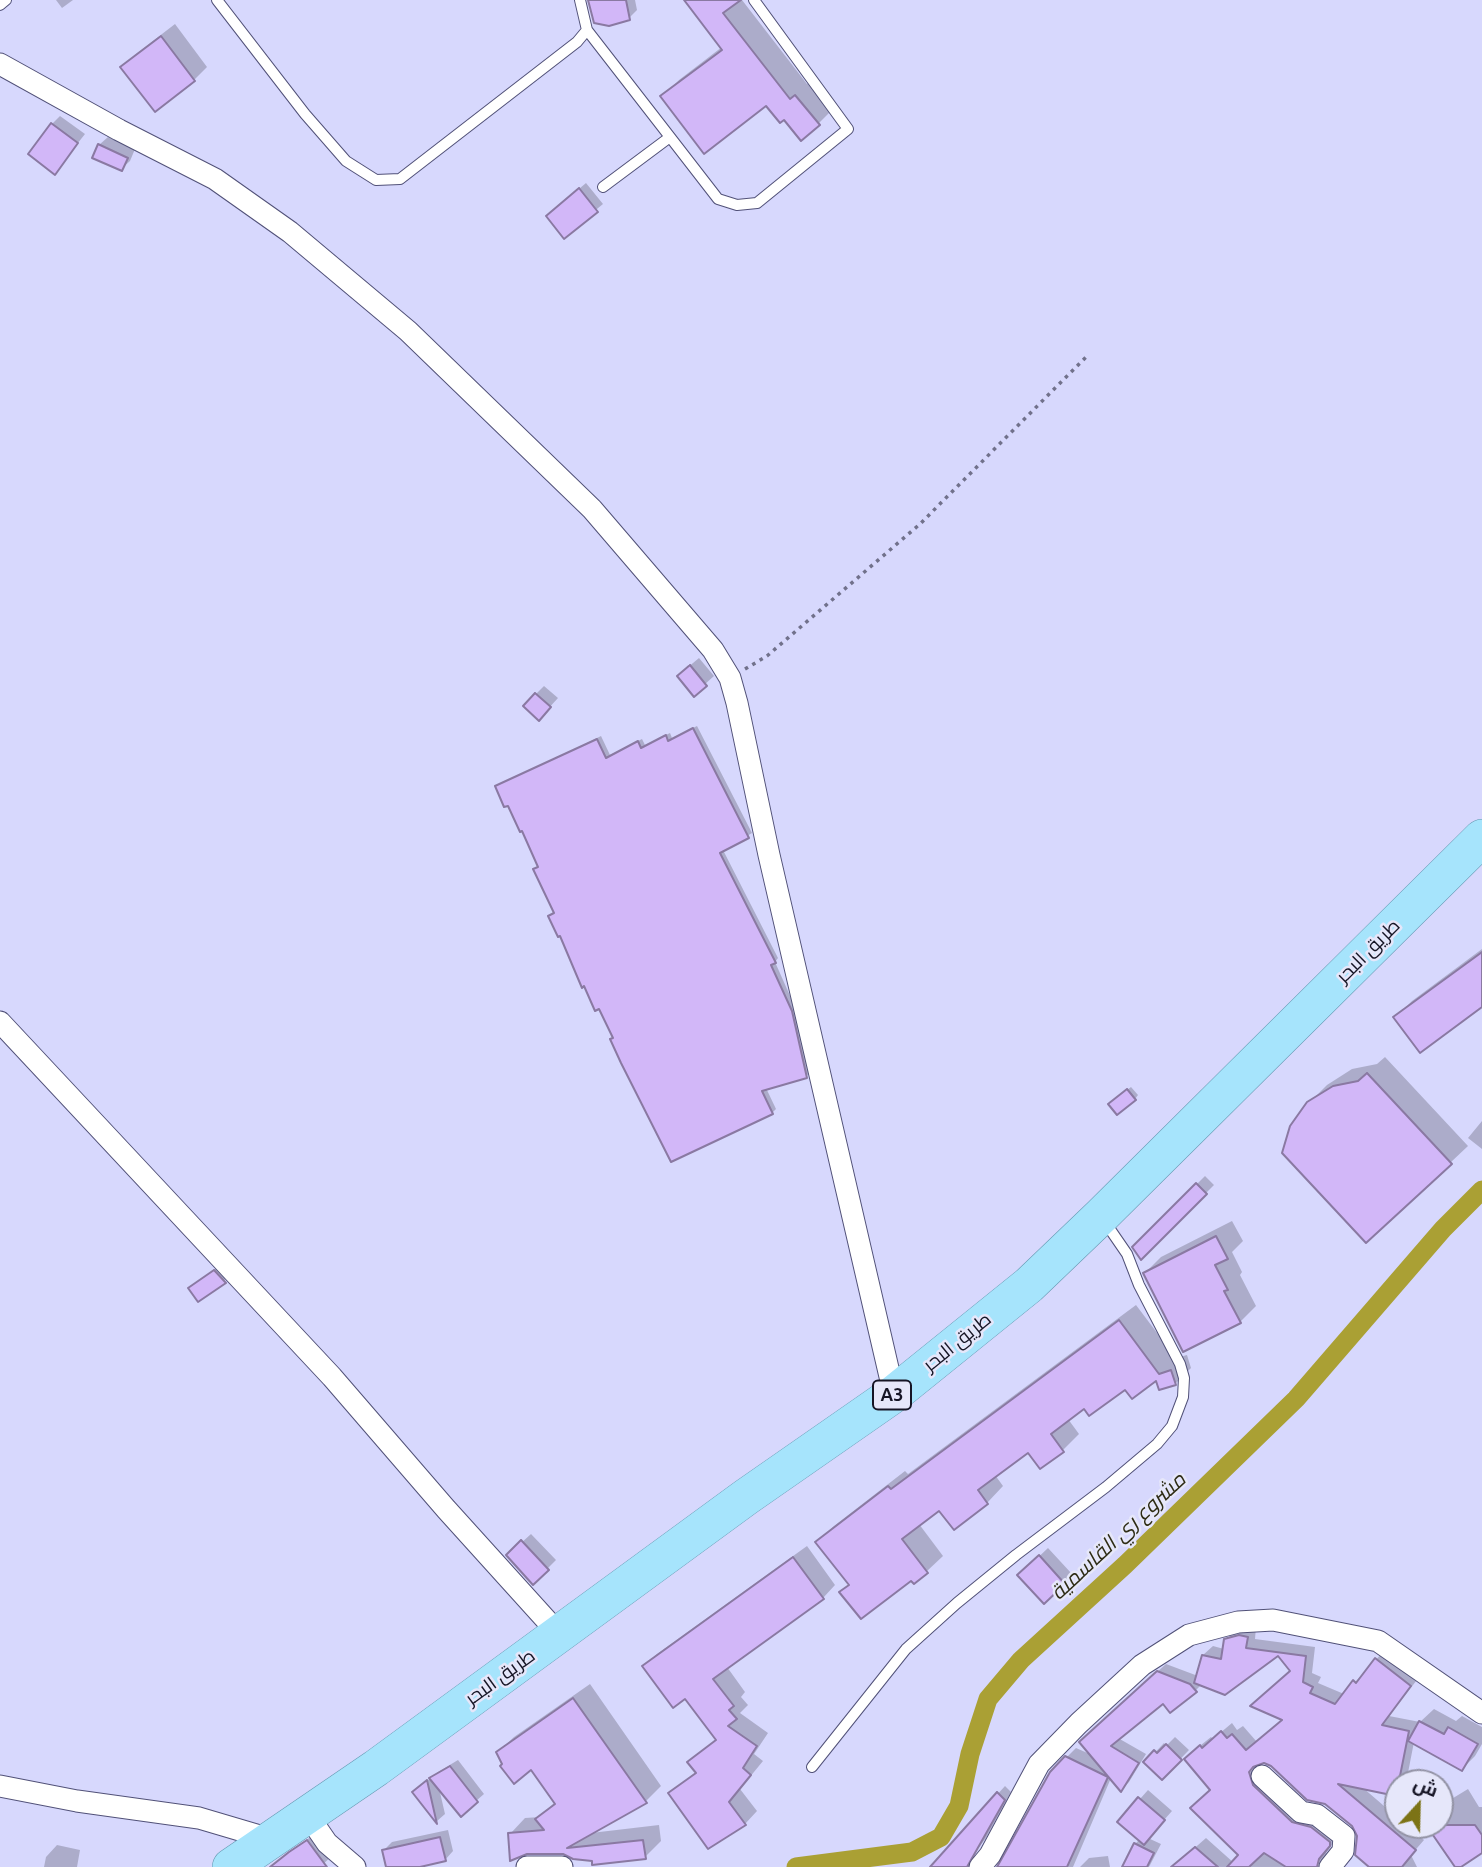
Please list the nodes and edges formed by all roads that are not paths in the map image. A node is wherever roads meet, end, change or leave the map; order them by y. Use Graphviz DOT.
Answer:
graph roads {
  1 [pos="6,0"];
  2 [pos="218,0"];
  3 [pos="580,0"];
  4 [pos="754,0"];
  5 [pos="0,5"];
  6 [pos="587,30"];
  7 [pos="0,64"];
  8 [pos="670,136"];
  9 [pos="603,187"];
  10 [pos="1482,838"];
  11 [pos="0,1022"];
  12 [pos="1101,1216"];
  13 [pos="894,1394"];
  14 [pos="559,1634"];
  15 [pos="1482,1713"];
  16 [pos="812,1767"];
  17 [pos="1262,1776"];
  18 [pos="0,1786"];
  19 [pos="317,1829"];
  20 [pos="271,1839"];
  21 [pos="232,1867"];
  22 [pos="335,1867"];
  23 [pos="355,1867"];
  24 [pos="527,1867"];
  25 [pos="562,1867"];
  26 [pos="979,1867"];
  27 [pos="1330,1867"];
  1 -- 5 [label="lane"];
  2 -- 6 [label="lane"];
  3 -- 6 [label="lane"];
  4 -- 8 [label="lane"];
  6 -- 8 [label="lane"];
  7 -- 13 [label="street"];
  8 -- 9 [label="lane"];
  10 -- 12 [label="highway, طريق البحر / A3"];
  11 -- 14 [label="street"];
  12 -- 13 [label="highway, طريق البحر / A3"];
  12 -- 16 [label="lane"];
  13 -- 14 [label="highway, طريق البحر / A3"];
  14 -- 19 [label="highway, طريق البحر / A3"];
  15 -- 26 [label="street"];
  17 -- 27 [label="street"];
  18 -- 20 [label="street"];
  19 -- 20 [label="highway, طريق البحر / A3"];
  19 -- 22 [label="street"];
  19 -- 23 [label="street"];
  20 -- 21 [label="highway, طريق البحر / A3"];
  24 -- 25 [label="street"];
}
